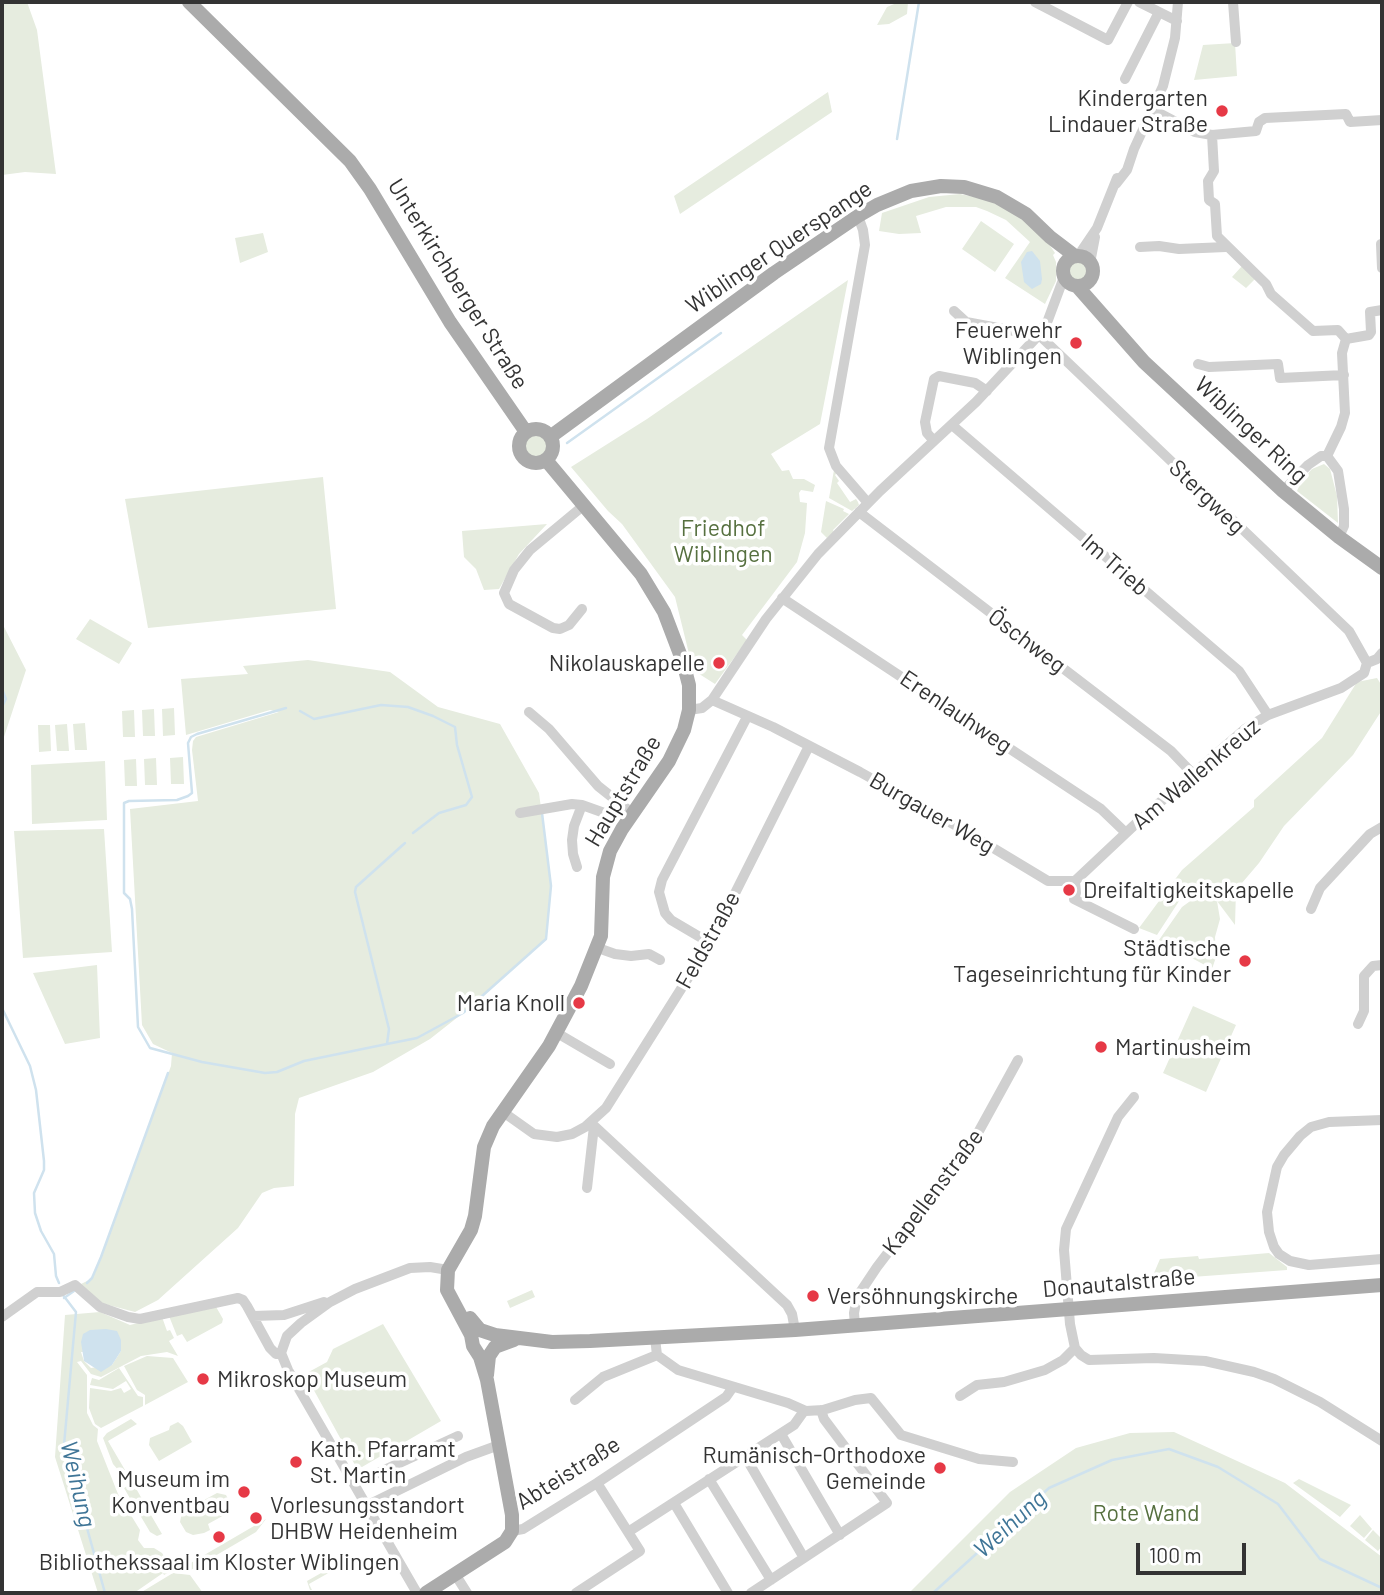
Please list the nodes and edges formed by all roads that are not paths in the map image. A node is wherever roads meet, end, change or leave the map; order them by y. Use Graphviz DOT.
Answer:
graph roads {
  1 [pos="189,2"];
  2 [pos="1035,2"];
  3 [pos="1128,2"];
  4 [pos="1139,2"];
  5 [pos="1178,2"];
  6 [pos="1233,2"];
  7 [pos="1159,12"];
  8 [pos="1177,21"];
  9 [pos="1236,42"];
  10 [pos="1125,79"];
  11 [pos="1153,110"];
  12 [pos="1382,120"];
  13 [pos="1212,135"];
  14 [pos="858,216"];
  15 [pos="1381,244"];
  16 [pos="1140,247"];
  17 [pos="1226,247"];
  18 [pos="1382,268"];
  19 [pos="1076,271"];
  20 [pos="1382,310"];
  21 [pos="954,311"];
  22 [pos="1037,337"];
  23 [pos="1346,339"];
  24 [pos="1198,364"];
  25 [pos="1343,374"];
  26 [pos="988,391"];
  27 [pos="952,425"];
  28 [pos="526,432"];
  29 [pos="550,437"];
  30 [pos="934,441"];
  31 [pos="1327,456"];
  32 [pos="545,460"];
  33 [pos="1283,491"];
  34 [pos="868,503"];
  35 [pos="583,506"];
  36 [pos="859,512"];
  37 [pos="1339,537"];
  38 [pos="1382,568"];
  39 [pos="782,598"];
  40 [pos="582,609"];
  41 [pos="1382,653"];
  42 [pos="1367,666"];
  43 [pos="712,700"];
  44 [pos="690,705"];
  45 [pos="528,712"];
  46 [pos="1268,715"];
  47 [pos="747,717"];
  48 [pos="809,746"];
  49 [pos="1192,773"];
  50 [pos="620,804"];
  51 [pos="582,805"];
  52 [pos="520,813"];
  53 [pos="632,813"];
  54 [pos="1382,827"];
  55 [pos="1126,833"];
  56 [pos="577,867"];
  57 [pos="1075,881"];
  58 [pos="1311,909"];
  59 [pos="1134,929"];
  60 [pos="709,943"];
  61 [pos="598,948"];
  62 [pos="660,960"];
  63 [pos="1382,965"];
  64 [pos="1358,1024"];
  65 [pos="558,1033"];
  66 [pos="1018,1060"];
  67 [pos="610,1064"];
  68 [pos="1134,1097"];
  69 [pos="503,1112"];
  70 [pos="1382,1120"];
  71 [pos="592,1125"];
  72 [pos="587,1188"];
  73 [pos="1382,1259"];
  74 [pos="448,1276"];
  75 [pos="1382,1286"];
  76 [pos="330,1302"];
  77 [pos="1069,1310"];
  78 [pos="253,1316"];
  79 [pos="2,1317"];
  80 [pos="855,1325"];
  81 [pos="795,1329"];
  82 [pos="655,1338"];
  83 [pos="485,1343"];
  84 [pos="1075,1348"];
  85 [pos="281,1353"];
  86 [pos="657,1355"];
  87 [pos="733,1387"];
  88 [pos="960,1396"];
  89 [pos="575,1400"];
  90 [pos="821,1410"];
  91 [pos="804,1411"];
  92 [pos="781,1434"];
  93 [pos="458,1436"];
  94 [pos="1382,1441"];
  95 [pos="499,1445"];
  96 [pos="745,1456"];
  97 [pos="1013,1462"];
  98 [pos="709,1479"];
  99 [pos="597,1483"];
  100 [pos="354,1485"];
  101 [pos="674,1503"];
  102 [pos="366,1506"];
  103 [pos="512,1531"];
  104 [pos="628,1532"];
  105 [pos="840,1535"];
  106 [pos="804,1558"];
  107 [pos="454,1574"];
  108 [pos="771,1580"];
  109 [pos="416,1593"];
  110 [pos="426,1593"];
  111 [pos="467,1593"];
  112 [pos="576,1593"];
  113 [pos="728,1593"];
  114 [pos="751,1593"];
  1 -- 28 [label="main road, Unterkirchberger Straße"];
  2 -- 3 [label="street"];
  4 -- 7 [label="street"];
  5 -- 8 [label="street, Wiblinger Ring"];
  6 -- 9 [label="street"];
  7 -- 8 [label="street"];
  7 -- 10 [label="street"];
  8 -- 11 [label="street, Wiblinger Ring"];
  11 -- 13 [label="street"];
  11 -- 19 [label="street, Wiblinger Ring"];
  12 -- 13 [label="street"];
  13 -- 17 [label="street"];
  14 -- 19 [label="main road, Wiblinger Querspange"];
  14 -- 29 [label="main road, Wiblinger Querspange"];
  14 -- 34 [label="street"];
  15 -- 18 [label="street"];
  16 -- 17 [label="street"];
  17 -- 23 [label="street"];
  19 -- 22 [label="street"];
  19 -- 33 [label="main road, Wiblinger Ring"];
  20 -- 23 [label="street"];
  21 -- 22 [label="street"];
  22 -- 26 [label="street"];
  22 -- 42 [label="street, Stergweg"];
  23 -- 25 [label="street"];
  24 -- 25 [label="street"];
  25 -- 31 [label="street"];
  26 -- 27 [label="street"];
  26 -- 30 [label="street"];
  27 -- 30 [label="street"];
  27 -- 46 [label="street, Im Trieb"];
  28 -- 29 [label="main road"];
  28 -- 32 [label="main road"];
  29 -- 32 [label="main road"];
  30 -- 34 [label="street"];
  31 -- 33 [label="street"];
  31 -- 37 [label="street"];
  32 -- 35 [label="main road"];
  33 -- 37 [label="main road, Wiblinger Ring"];
  34 -- 36 [label="street"];
  35 -- 40 [label="street"];
  35 -- 44 [label="main road"];
  36 -- 39 [label="street"];
  36 -- 49 [label="street, Öschweg"];
  37 -- 38 [label="main road, Wiblinger Ring"];
  39 -- 43 [label="street"];
  39 -- 55 [label="street, Erenlauhweg"];
  41 -- 42 [label="street"];
  42 -- 46 [label="street, Am Wallenkreuz"];
  43 -- 44 [label="street"];
  43 -- 47 [label="street, Burgauer Weg"];
  44 -- 53 [label="main road, Hauptstraße"];
  45 -- 50 [label="street"];
  46 -- 49 [label="street, Am Wallenkreuz"];
  47 -- 48 [label="street, Burgauer Weg"];
  47 -- 60 [label="street"];
  48 -- 57 [label="street, Burgauer Weg"];
  48 -- 60 [label="street, Feldstraße"];
  49 -- 55 [label="street, Am Wallenkreuz"];
  50 -- 51 [label="street"];
  50 -- 53 [label="street"];
  51 -- 52 [label="street"];
  51 -- 56 [label="street"];
  53 -- 61 [label="main road, Hauptstraße"];
  54 -- 58 [label="street"];
  55 -- 57 [label="street, Am Wallenkreuz"];
  57 -- 59 [label="street"];
  60 -- 71 [label="street, Feldstraße"];
  61 -- 62 [label="street"];
  61 -- 65 [label="main road, Hauptstraße"];
  63 -- 64 [label="street"];
  65 -- 67 [label="street"];
  65 -- 69 [label="main road, Hauptstraße"];
  66 -- 80 [label="street, Kapellenstraße"];
  68 -- 77 [label="street"];
  69 -- 71 [label="street, Feldstraße"];
  69 -- 74 [label="main road, Hauptstraße"];
  70 -- 73 [label="street"];
  71 -- 72 [label="street"];
  71 -- 81 [label="street"];
  74 -- 76 [label="street"];
  74 -- 83 [label="main road"];
  75 -- 77 [label="main road, Donautalstraße"];
  76 -- 78 [label="street"];
  76 -- 85 [label="street"];
  77 -- 80 [label="main road, Donautalstraße"];
  77 -- 84 [label="street"];
  78 -- 79 [label="street"];
  78 -- 85 [label="street"];
  80 -- 81 [label="main road, Donautalstraße"];
  81 -- 82 [label="main road, Donautalstraße"];
  82 -- 83 [label="main road, Donautalstraße"];
  82 -- 86 [label="street"];
  83 -- 95 [label="main road"];
  84 -- 88 [label="street"];
  84 -- 94 [label="street"];
  85 -- 100 [label="street"];
  86 -- 87 [label="street"];
  86 -- 89 [label="street"];
  87 -- 91 [label="street"];
  87 -- 99 [label="street, Abteistraße"];
  90 -- 91 [label="street"];
  90 -- 97 [label="street"];
  90 -- 105 [label="street"];
  91 -- 92 [label="street"];
  92 -- 96 [label="street"];
  92 -- 105 [label="street"];
  93 -- 100 [label="street"];
  95 -- 102 [label="street"];
  95 -- 103 [label="main road"];
  96 -- 98 [label="street"];
  96 -- 106 [label="street"];
  98 -- 101 [label="street"];
  98 -- 108 [label="street"];
  99 -- 103 [label="street, Abteistraße"];
  99 -- 104 [label="street"];
  100 -- 102 [label="street"];
  101 -- 104 [label="street"];
  101 -- 113 [label="street"];
  102 -- 109 [label="street"];
  103 -- 107 [label="main road, Abteistraße"];
  104 -- 112 [label="street"];
  105 -- 106 [label="street"];
  106 -- 108 [label="street"];
  107 -- 110 [label="main road, Abteistraße"];
  107 -- 111 [label="street"];
  108 -- 114 [label="street"];
}
